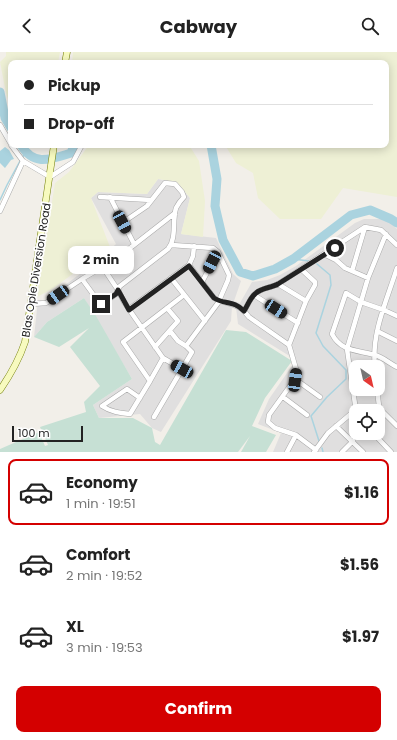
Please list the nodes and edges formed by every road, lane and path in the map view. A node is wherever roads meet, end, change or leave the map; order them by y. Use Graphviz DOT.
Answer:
graph roads {
  1 [pos="0,125"];
  2 [pos="8,140"];
  3 [pos="13,148"];
  4 [pos="54,148"];
  5 [pos="80,148"];
  6 [pos="22,160"];
  7 [pos="50,176"];
  8 [pos="100,197"];
  9 [pos="110,197"];
  10 [pos="151,200"];
  11 [pos="0,211"];
  12 [pos="175,213"];
  13 [pos="122,222"];
  14 [pos="365,228"];
  15 [pos="386,234"];
  16 [pos="134,244"];
  17 [pos="172,244"];
  18 [pos="397,245"];
  19 [pos="194,246"];
  20 [pos="218,252"];
  21 [pos="324,254"];
  22 [pos="102,266"];
  23 [pos="189,266"];
  24 [pos="301,269"];
  25 [pos="397,270"];
  26 [pos="352,271"];
  27 [pos="171,278"];
  28 [pos="368,278"];
  29 [pos="82,279"];
  30 [pos="202,282"];
  31 [pos="278,284"];
  32 [pos="118,290"];
  33 [pos="184,295"];
  34 [pos="254,295"];
  35 [pos="218,300"];
  36 [pos="306,300"];
  37 [pos="361,302"];
  38 [pos="31,304"];
  39 [pos="167,308"];
  40 [pos="129,310"];
  41 [pos="384,310"];
  42 [pos="244,311"];
  43 [pos="397,316"];
  44 [pos="205,321"];
  45 [pos="298,323"];
  46 [pos="142,328"];
  47 [pos="170,331"];
  48 [pos="377,331"];
  49 [pos="397,341"];
  50 [pos="289,345"];
  51 [pos="186,346"];
  52 [pos="155,347"];
  53 [pos="347,349"];
  54 [pos="374,355"];
  55 [pos="163,358"];
  56 [pos="374,360"];
  57 [pos="397,368"];
  58 [pos="182,369"];
  59 [pos="295,380"];
  60 [pos="150,381"];
  61 [pos="0,390"];
  62 [pos="283,397"];
  63 [pos="320,397"];
  64 [pos="140,398"];
  65 [pos="355,404"];
  66 [pos="307,414"];
  67 [pos="385,414"];
  68 [pos="154,417"];
  69 [pos="349,417"];
  70 [pos="336,426"];
  71 [pos="397,426"];
  72 [pos="296,435"];
  73 [pos="380,440"];
  74 [pos="352,441"];
  75 [pos="315,451"];
  76 [pos="287,452"];
  77 [pos="342,452"];
  78 [pos="363,452"];
  79 [pos="391,452"];
  1 -- 2 [label="street"];
  3 -- 6 [label="street"];
  4 -- 7 [label="main road, Blas Ople Diversion Road"];
  5 -- 7 [label="street"];
  6 -- 7 [label="street"];
  6 -- 11 [label="street"];
  7 -- 38 [label="main road, Blas Ople Diversion Road"];
  8 -- 9 [label="street"];
  9 -- 10 [label="street"];
  9 -- 13 [label="street"];
  10 -- 12 [label="street"];
  10 -- 13 [label="street"];
  12 -- 16 [label="street"];
  12 -- 17 [label="street"];
  13 -- 16 [label="street"];
  14 -- 15 [label="street"];
  14 -- 21 [label="street"];
  14 -- 26 [label="street"];
  15 -- 18 [label="street"];
  15 -- 28 [label="street"];
  16 -- 22 [label="street"];
  17 -- 19 [label="street"];
  17 -- 32 [label="street"];
  19 -- 20 [label="street"];
  19 -- 23 [label="street"];
  20 -- 30 [label="street"];
  20 -- 35 [label="street"];
  21 -- 24 [label="street"];
  21 -- 26 [label="street"];
  22 -- 29 [label="street"];
  22 -- 32 [label="street"];
  23 -- 27 [label="street"];
  23 -- 30 [label="street"];
  24 -- 31 [label="street"];
  24 -- 36 [label="street"];
  25 -- 41 [label="street"];
  26 -- 28 [label="street"];
  27 -- 33 [label="street"];
  27 -- 40 [label="street"];
  28 -- 37 [label="street"];
  29 -- 32 [label="street"];
  29 -- 38 [label="street"];
  30 -- 35 [label="street"];
  31 -- 34 [label="street"];
  31 -- 36 [label="street"];
  32 -- 40 [label="street"];
  33 -- 39 [label="street"];
  33 -- 44 [label="street"];
  34 -- 42 [label="street"];
  34 -- 45 [label="street"];
  35 -- 42 [label="street"];
  35 -- 44 [label="street"];
  36 -- 45 [label="street"];
  37 -- 41 [label="street"];
  37 -- 53 [label="street"];
  37 -- 53 [label="street"];
  38 -- 61 [label="main road, Blas Ople Diversion Road"];
  39 -- 46 [label="street"];
  39 -- 47 [label="street"];
  40 -- 46 [label="street"];
  41 -- 43 [label="street"];
  41 -- 48 [label="street"];
  42 -- 50 [label="street"];
  44 -- 51 [label="street"];
  45 -- 50 [label="street"];
  46 -- 52 [label="street"];
  46 -- 60 [label="street"];
  47 -- 51 [label="street"];
  47 -- 52 [label="street"];
  48 -- 49 [label="street"];
  48 -- 54 [label="street"];
  50 -- 59 [label="street"];
  51 -- 58 [label="street"];
  52 -- 55 [label="street"];
  53 -- 54 [label="street"];
  53 -- 65 [label="street"];
  54 -- 56 [label="street"];
  54 -- 57 [label="street"];
  55 -- 58 [label="street"];
  55 -- 60 [label="street"];
  58 -- 68 [label="street"];
  59 -- 62 [label="street"];
  59 -- 63 [label="street"];
  60 -- 64 [label="street"];
  62 -- 66 [label="street"];
  62 -- 72 [label="street"];
  64 -- 64 [label="street"];
  67 -- 71 [label="street"];
  69 -- 70 [label="street"];
  70 -- 74 [label="street"];
  70 -- 75 [label="street"];
  72 -- 75 [label="street"];
  72 -- 76 [label="street"];
  73 -- 79 [label="street"];
  74 -- 77 [label="street"];
  74 -- 78 [label="street"];
}
